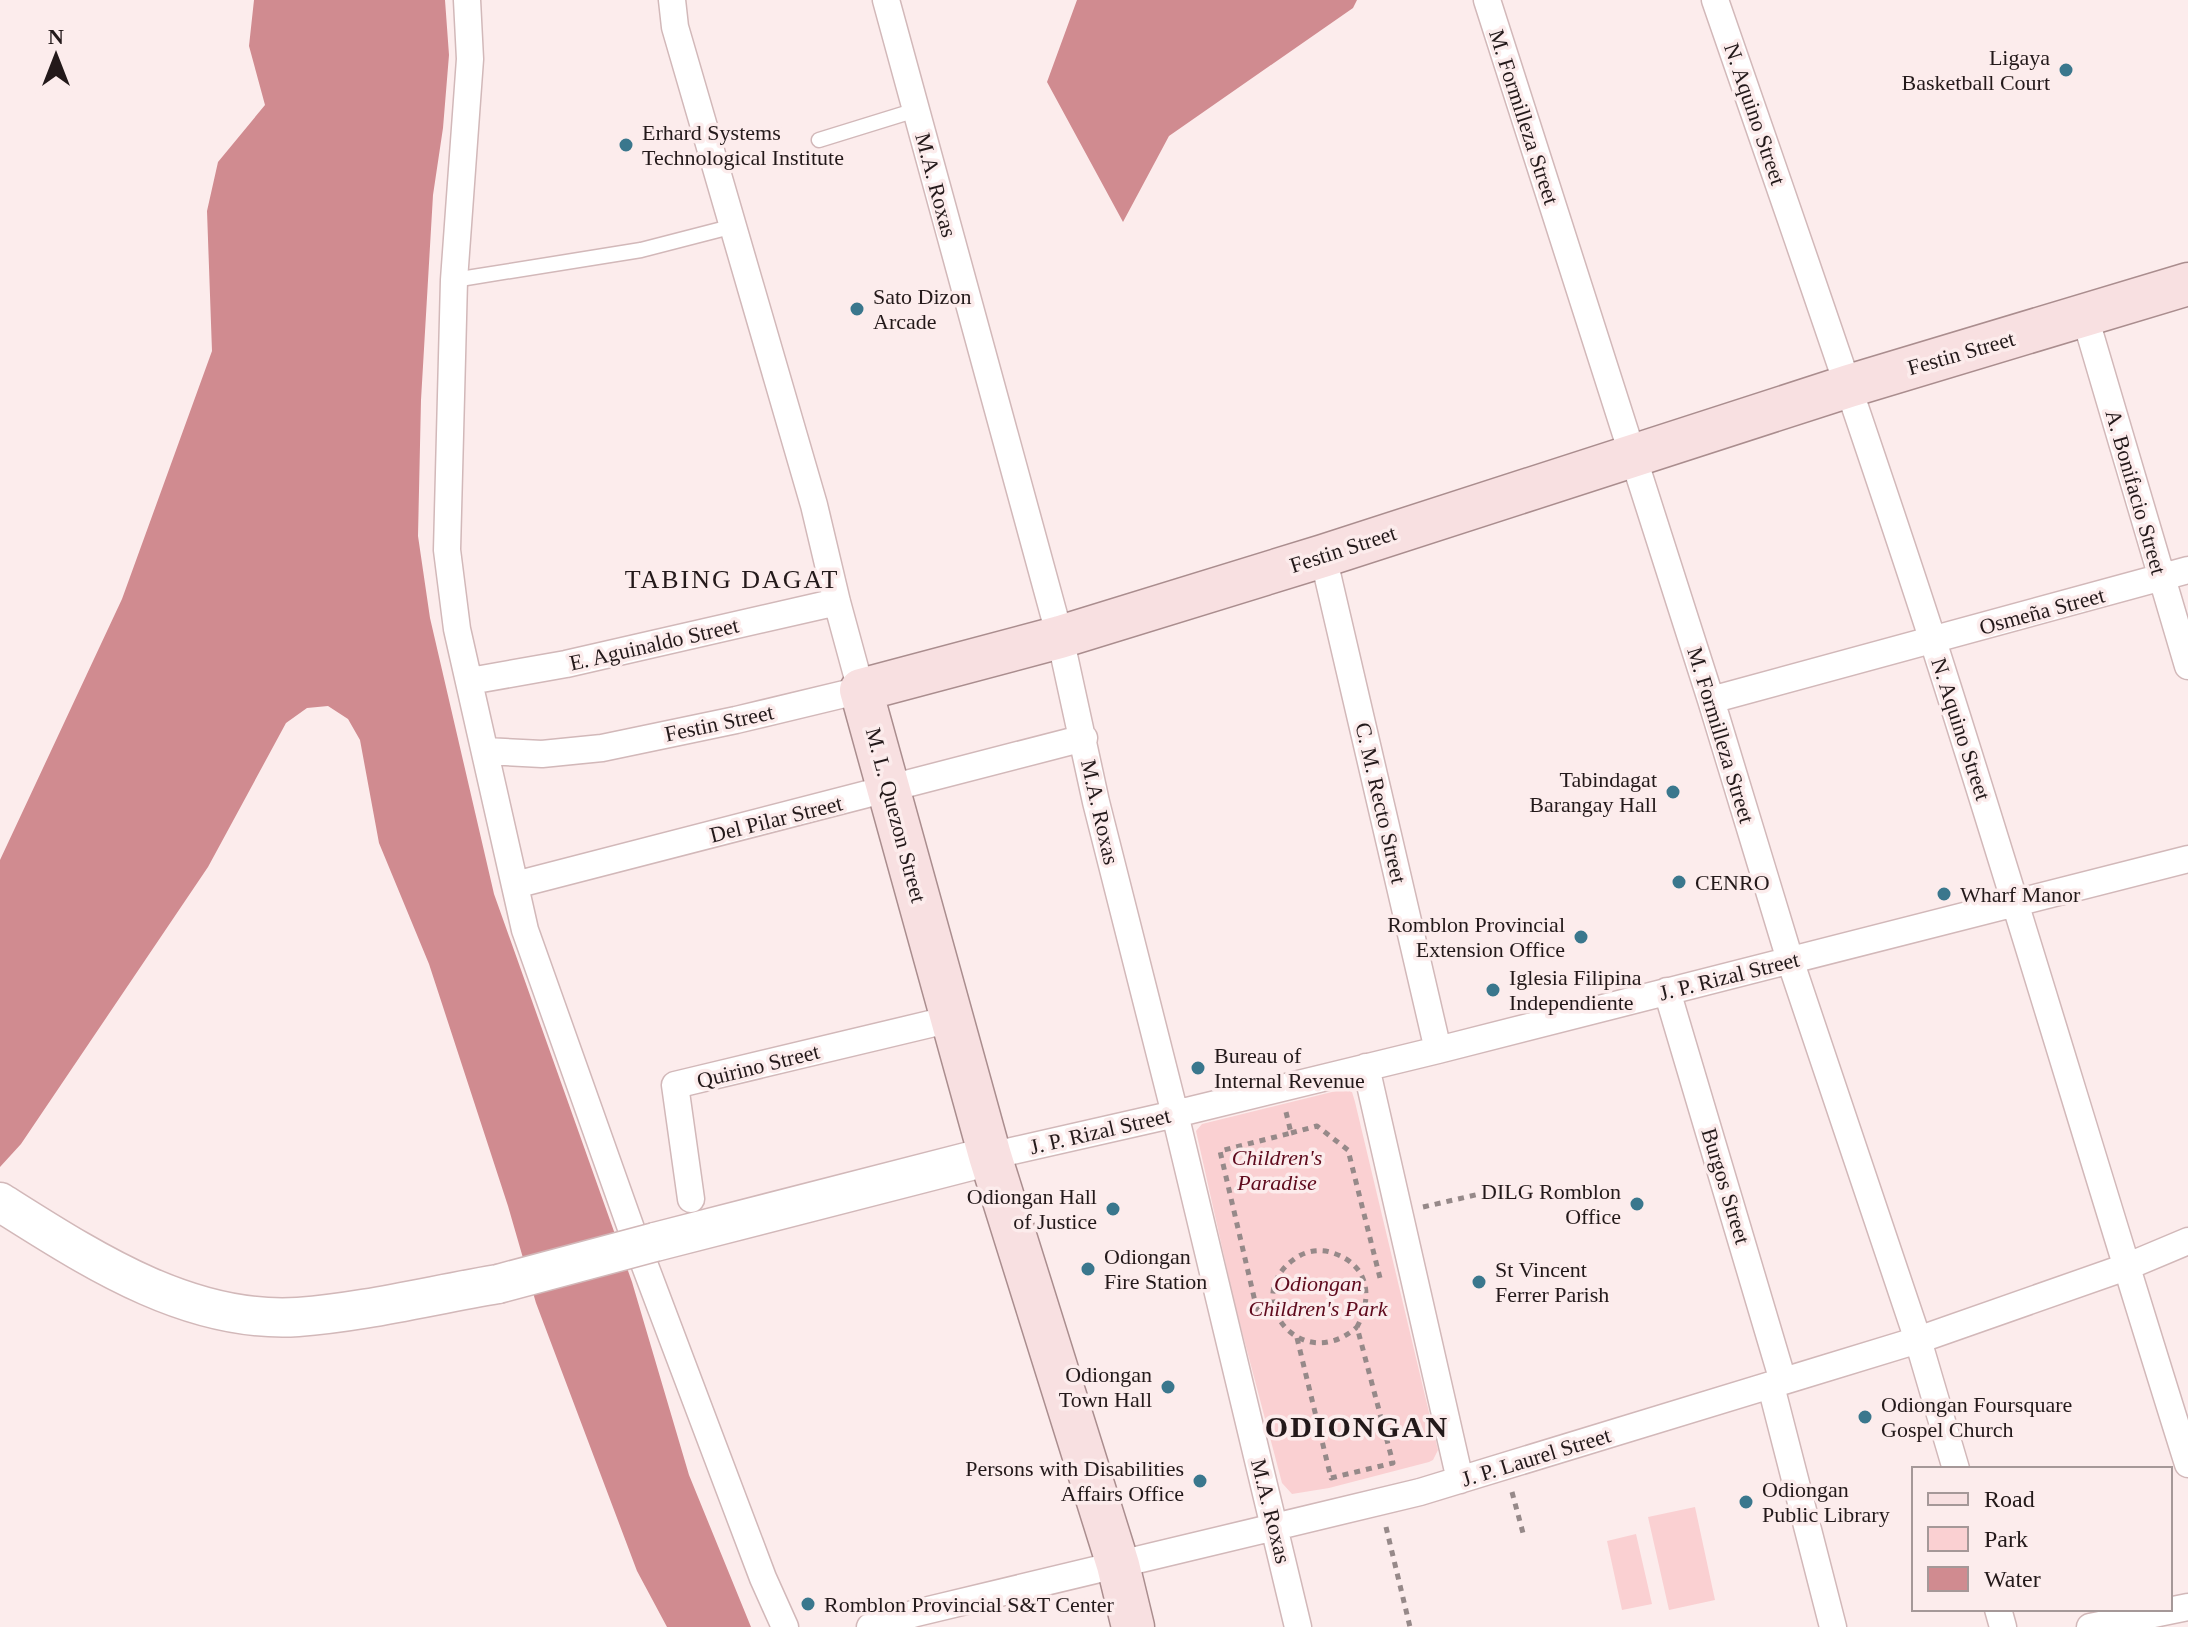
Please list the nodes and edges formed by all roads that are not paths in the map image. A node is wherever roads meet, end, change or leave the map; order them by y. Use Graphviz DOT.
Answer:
graph roads {
  1 [pos="467,0"];
  2 [pos="672,0"];
  3 [pos="886,0"];
  4 [pos="1487,0"];
  5 [pos="1715,0"];
  6 [pos="916,110"];
  7 [pos="819,140"];
  8 [pos="734,226"];
  9 [pos="454,280"];
  10 [pos="2188,284"];
  11 [pos="2085,317"];
  12 [pos="1849,386"];
  13 [pos="1633,455"];
  14 [pos="1323,556"];
  15 [pos="2188,570"];
  16 [pos="2161,578"];
  17 [pos="837,602"];
  18 [pos="1060,637"];
  19 [pos="1933,641"];
  20 [pos="2188,666"];
  21 [pos="470,681"];
  22 [pos="861,690"];
  23 [pos="1711,700"];
  24 [pos="1084,738"];
  25 [pos="485,751"];
  26 [pos="890,790"];
  27 [pos="2188,859"];
  28 [pos="515,885"];
  29 [pos="2017,904"];
  30 [pos="1790,960"];
  31 [pos="1667,991"];
  32 [pos="951,1019"];
  33 [pos="1438,1050"];
  34 [pos="1366,1067"];
  35 [pos="1175,1114"];
  36 [pos="990,1156"];
  37 [pos="691,1199"];
  38 [pos="11,1209"];
  39 [pos="2188,1241"];
  40 [pos="2126,1267"];
  41 [pos="1918,1340"];
  42 [pos="1777,1384"];
  43 [pos="2188,1464"];
  44 [pos="1955,1467"];
  45 [pos="1460,1480"];
  46 [pos="1277,1529"];
  47 [pos="1118,1565"];
  48 [pos="2168,1611"];
  49 [pos="785,1627"];
  50 [pos="870,1627"];
  51 [pos="1133,1627"];
  52 [pos="1298,1627"];
  53 [pos="1833,1627"];
  54 [pos="2090,1627"];
  1 -- 9 [label="street"];
  2 -- 8 [label="street, M. L. Quezon Street"];
  3 -- 6 [label="street, M.A. Roxas"];
  4 -- 13 [label="street, M. Formilleza Street"];
  5 -- 12 [label="street, N. Aquino Street"];
  6 -- 7 [label="lane"];
  6 -- 18 [label="street, M.A. Roxas"];
  8 -- 9 [label="lane"];
  8 -- 17 [label="street, M. L. Quezon Street"];
  9 -- 21 [label="street"];
  10 -- 11 [label="main road, Festin Street"];
  11 -- 12 [label="main road, Festin Street"];
  11 -- 16 [label="street, A. Bonifacio Street"];
  12 -- 13 [label="main road, Festin Street"];
  12 -- 19 [label="street, N. Aquino Street"];
  13 -- 14 [label="main road, Festin Street"];
  13 -- 23 [label="street, M. Formilleza Street"];
  14 -- 18 [label="main road, Festin Street"];
  14 -- 33 [label="street, C. M. Recto Street"];
  15 -- 16 [label="street, Osmeña Street"];
  16 -- 19 [label="street, Osmeña Street"];
  16 -- 20 [label="street, A. Bonifacio Street"];
  17 -- 21 [label="street, E. Aguinaldo Street"];
  17 -- 22 [label="street, M. L. Quezon Street"];
  18 -- 22 [label="main road, Festin Street"];
  18 -- 24 [label="street, M.A. Roxas"];
  19 -- 23 [label="street, Osmeña Street"];
  19 -- 29 [label="street, N. Aquino Street"];
  21 -- 25 [label="street"];
  22 -- 25 [label="street, Festin Street"];
  22 -- 26 [label="main road, M. L. Quezon Street"];
  23 -- 30 [label="street, M. Formilleza Street"];
  24 -- 26 [label="street, Del Pilar Street"];
  24 -- 35 [label="street, M.A. Roxas"];
  25 -- 28 [label="street"];
  26 -- 28 [label="street, Del Pilar Street"];
  26 -- 32 [label="main road, M. L. Quezon Street"];
  27 -- 29 [label="street, J. P. Rizal Street"];
  28 -- 49 [label="street"];
  29 -- 30 [label="street, J. P. Rizal Street"];
  29 -- 40 [label="street, N. Aquino Street"];
  30 -- 31 [label="street, J. P. Rizal Street"];
  30 -- 41 [label="street, M. Formilleza Street"];
  31 -- 33 [label="street, J. P. Rizal Street"];
  31 -- 42 [label="street, Burgos Street"];
  32 -- 36 [label="main road, M. L. Quezon Street"];
  32 -- 37 [label="street, Quirino Street"];
  33 -- 34 [label="street, J. P. Rizal Street"];
  34 -- 35 [label="street, J. P. Rizal Street"];
  34 -- 45 [label="street"];
  35 -- 36 [label="street, J. P. Rizal Street"];
  35 -- 46 [label="street, M.A. Roxas"];
  36 -- 38 [label="street, bridge"];
  36 -- 47 [label="main road, M. L. Quezon Street"];
  39 -- 40 [label="street, J. P. Laurel Street"];
  40 -- 41 [label="street, J. P. Laurel Street"];
  40 -- 43 [label="street, N. Aquino Street"];
  41 -- 42 [label="street, J. P. Laurel Street"];
  41 -- 44 [label="street, M. Formilleza Street"];
  42 -- 45 [label="street, J. P. Laurel Street"];
  42 -- 53 [label="street, Burgos Street"];
  45 -- 46 [label="street, J. P. Laurel Street"];
  46 -- 47 [label="street, J. P. Laurel Street"];
  46 -- 52 [label="street, M.A. Roxas"];
  47 -- 50 [label="street, J. P. Laurel Street"];
  47 -- 51 [label="main road, M. L. Quezon Street"];
  48 -- 54 [label="street"];
}
